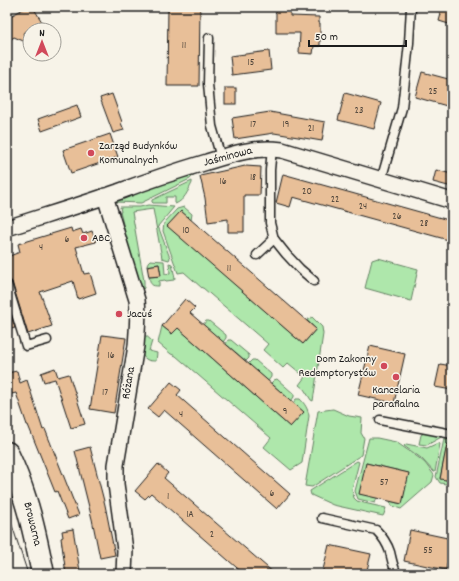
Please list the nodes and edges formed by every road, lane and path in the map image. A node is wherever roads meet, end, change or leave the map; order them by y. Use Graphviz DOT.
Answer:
graph roads {
  1 [pos="411,7"];
  2 [pos="208,38"];
  3 [pos="272,148"];
  4 [pos="221,158"];
  5 [pos="382,180"];
  6 [pos="105,196"];
  7 [pos="452,201"];
  8 [pos="7,228"];
  9 [pos="274,239"];
  10 [pos="257,255"];
  11 [pos="314,281"];
  12 [pos="7,284"];
  13 [pos="47,340"];
  14 [pos="380,420"];
  15 [pos="452,434"];
  16 [pos="7,453"];
  17 [pos="322,518"];
  18 [pos="43,574"];
  19 [pos="124,574"];
  20 [pos="397,574"];
  1 -- 5 [label="lane"];
  2 -- 4 [label="lane"];
  3 -- 4 [label="street, Jaśminowa"];
  3 -- 5 [label="street, Jaśminowa"];
  3 -- 9 [label="lane"];
  4 -- 6 [label="street, Jaśminowa"];
  5 -- 7 [label="street, Jaśminowa"];
  6 -- 8 [label="street, Jaśminowa"];
  6 -- 19 [label="street, Różana"];
  9 -- 10 [label="lane"];
  9 -- 11 [label="lane"];
  12 -- 13 [label="lane"];
  14 -- 15 [label="lane"];
  16 -- 18 [label="main road, Browarna"];
  17 -- 20 [label="lane"];
}
